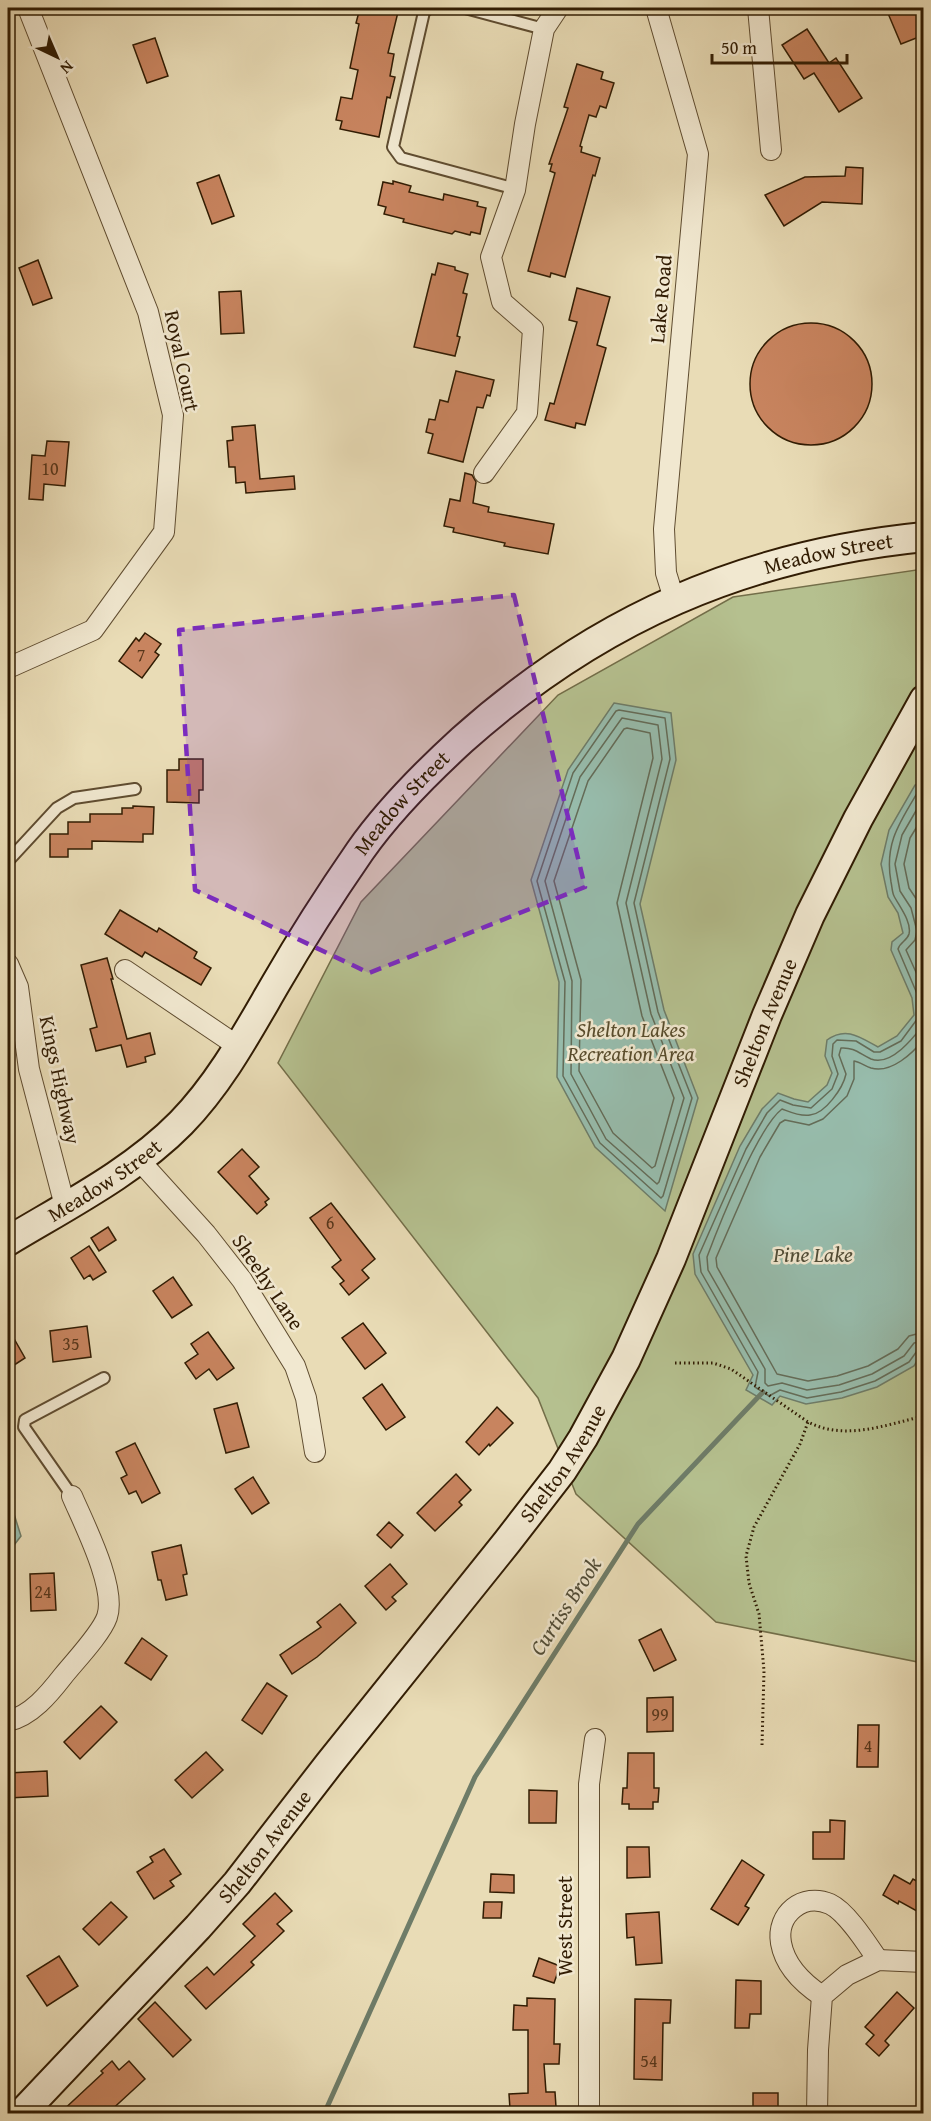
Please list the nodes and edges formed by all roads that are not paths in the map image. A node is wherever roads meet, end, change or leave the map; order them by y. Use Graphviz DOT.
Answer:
graph roads {
  1 [pos="28,8"];
  2 [pos="429,8"];
  3 [pos="465,8"];
  4 [pos="558,8"];
  5 [pos="656,8"];
  6 [pos="758,8"];
  7 [pos="544,29"];
  8 [pos="771,150"];
  9 [pos="516,189"];
  10 [pos="484,473"];
  11 [pos="924,537"];
  12 [pos="674,599"];
  13 [pos="8,668"];
  14 [pos="924,700"];
  15 [pos="135,789"];
  16 [pos="8,861"];
  17 [pos="8,964"];
  18 [pos="125,970"];
  19 [pos="13,989"];
  20 [pos="239,1047"];
  21 [pos="139,1160"];
  22 [pos="65,1206"];
  23 [pos="8,1242"];
  24 [pos="104,1378"];
  25 [pos="315,1452"];
  26 [pos="72,1496"];
  27 [pos="8,1721"];
  28 [pos="595,1739"];
  29 [pos="878,1960"];
  30 [pos="924,1962"];
  31 [pos="822,1996"];
  32 [pos="21,2114"];
  33 [pos="589,2114"];
  34 [pos="817,2114"];
  1 -- 13 [label="street, Royal Court"];
  2 -- 9 [label="lane"];
  3 -- 7 [label="lane"];
  4 -- 7 [label="street"];
  5 -- 12 [label="street, Lake Road"];
  6 -- 8 [label="street"];
  7 -- 9 [label="street"];
  9 -- 10 [label="street"];
  11 -- 12 [label="main road, Meadow Street"];
  12 -- 20 [label="main road, Meadow Street"];
  14 -- 32 [label="main road, Shelton Avenue"];
  15 -- 16 [label="lane"];
  17 -- 19 [label="street, Kings Highway"];
  18 -- 20 [label="street"];
  19 -- 22 [label="street, Kings Highway"];
  20 -- 21 [label="main road, Meadow Street"];
  21 -- 22 [label="main road, Meadow Street"];
  21 -- 25 [label="street, Sheehy Lane"];
  22 -- 23 [label="main road, Meadow Street"];
  24 -- 26 [label="lane"];
  26 -- 27 [label="street"];
  28 -- 33 [label="street, West Street"];
  29 -- 30 [label="street"];
  29 -- 31 [label="street"];
  29 -- 31 [label="street"];
  31 -- 34 [label="street"];
}
